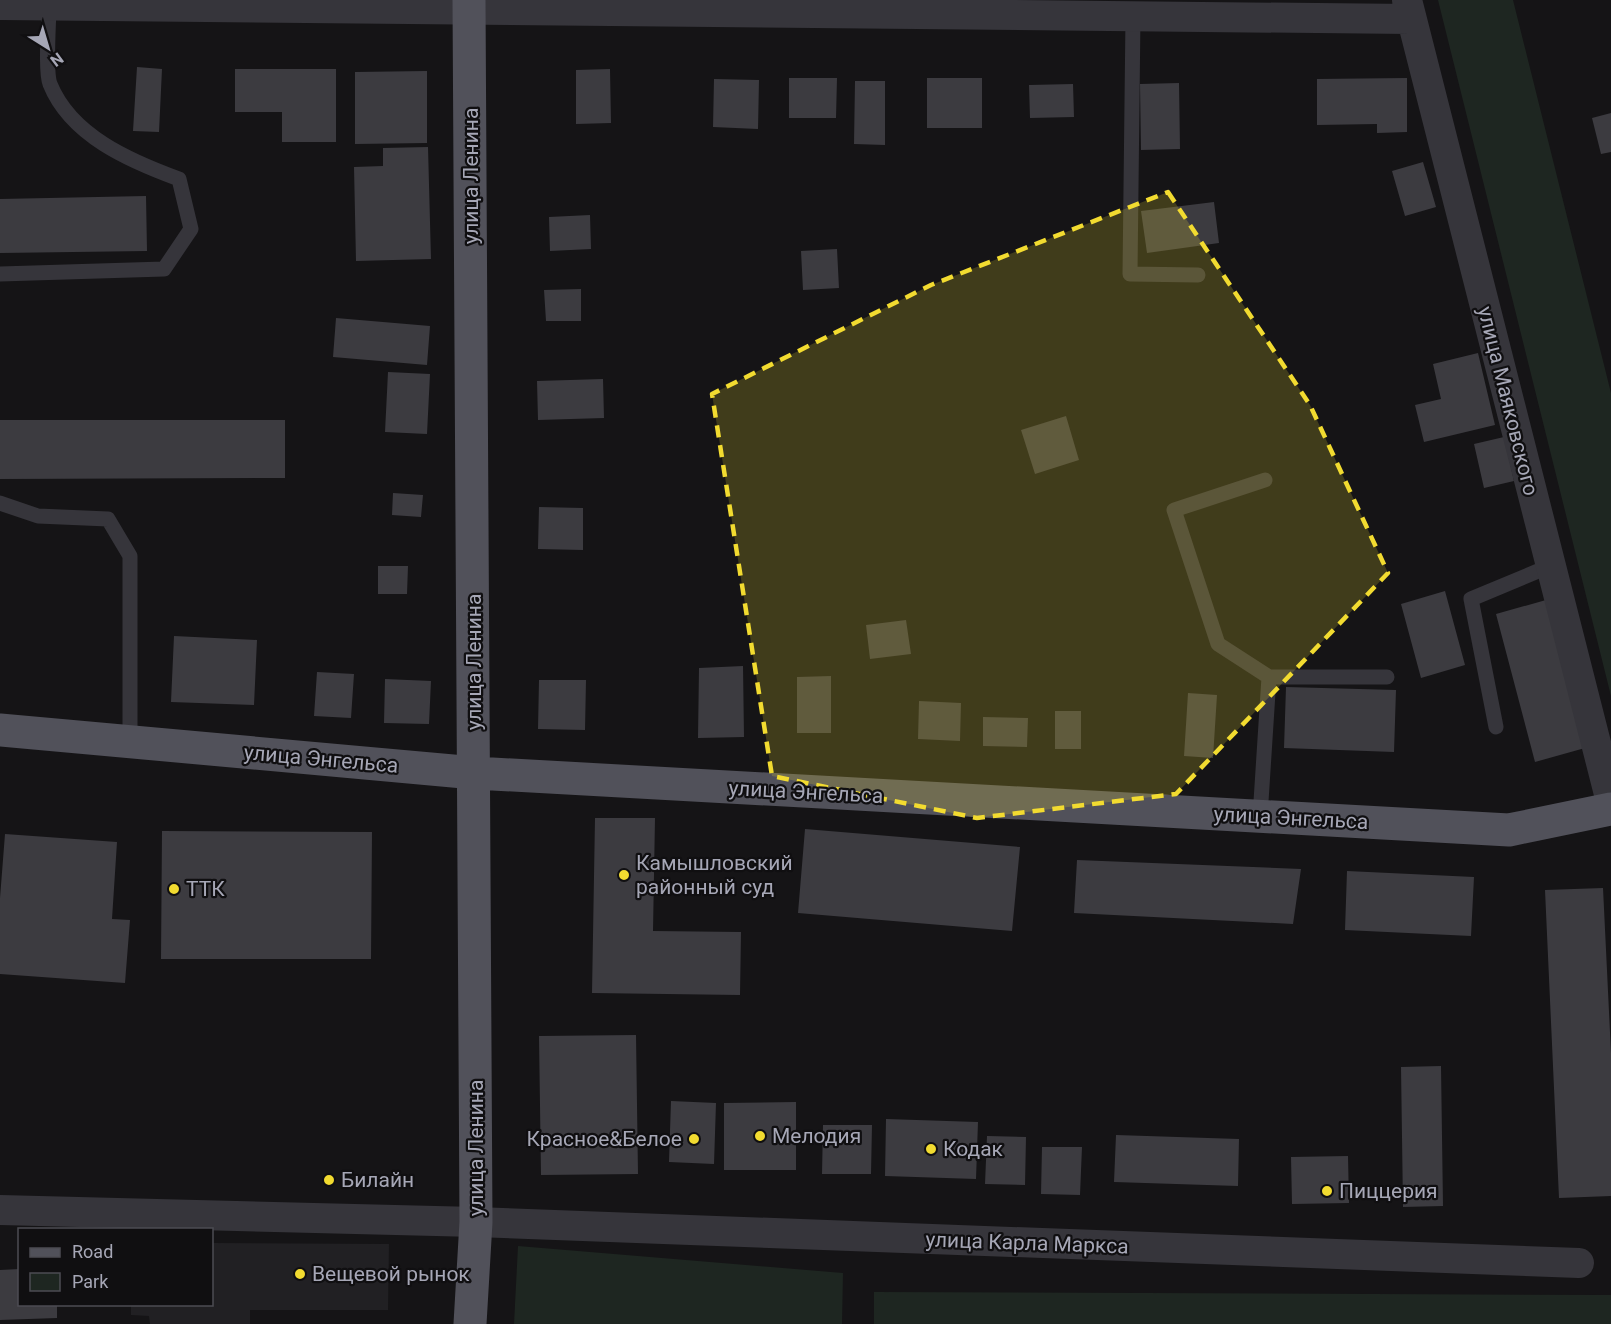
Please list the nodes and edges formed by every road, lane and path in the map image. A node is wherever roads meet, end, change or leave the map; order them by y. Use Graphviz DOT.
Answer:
graph roads {
  1 [pos="112,3"];
  2 [pos="0,5"];
  3 [pos="49,5"];
  4 [pos="469,5"];
  5 [pos="1408,9"];
  6 [pos="1133,16"];
  7 [pos="0,274"];
  8 [pos="1198,275"];
  9 [pos="1265,480"];
  10 [pos="0,503"];
  11 [pos="1550,566"];
  12 [pos="1269,677"];
  13 [pos="1387,677"];
  14 [pos="1496,727"];
  15 [pos="0,730"];
  16 [pos="130,742"];
  17 [pos="475,773"];
  18 [pos="1611,802"];
  19 [pos="1611,809"];
  20 [pos="1260,817"];
  21 [pos="0,1210"];
  22 [pos="476,1222"];
  23 [pos="1579,1263"];
  24 [pos="470,1324"];
  1 -- 3 [label="street"];
  1 -- 4 [label="street"];
  2 -- 3 [label="street"];
  3 -- 7 [label="lane"];
  4 -- 6 [label="street"];
  4 -- 17 [label="main road, улица Ленина"];
  5 -- 6 [label="street"];
  5 -- 11 [label="street, улица Маяковского"];
  6 -- 8 [label="lane"];
  9 -- 12 [label="lane"];
  10 -- 16 [label="lane"];
  11 -- 14 [label="lane"];
  11 -- 18 [label="street, улица Маяковского"];
  12 -- 13 [label="lane"];
  12 -- 20 [label="lane"];
  15 -- 16 [label="main road, улица Энгельса"];
  16 -- 17 [label="main road, улица Энгельса"];
  17 -- 20 [label="main road, улица Энгельса"];
  17 -- 22 [label="main road, улица Ленина"];
  19 -- 20 [label="main road, улица Энгельса"];
  21 -- 22 [label="street, улица Карла Маркса"];
  22 -- 23 [label="street, улица Карла Маркса"];
  22 -- 24 [label="main road, улица Ленина"];
}
